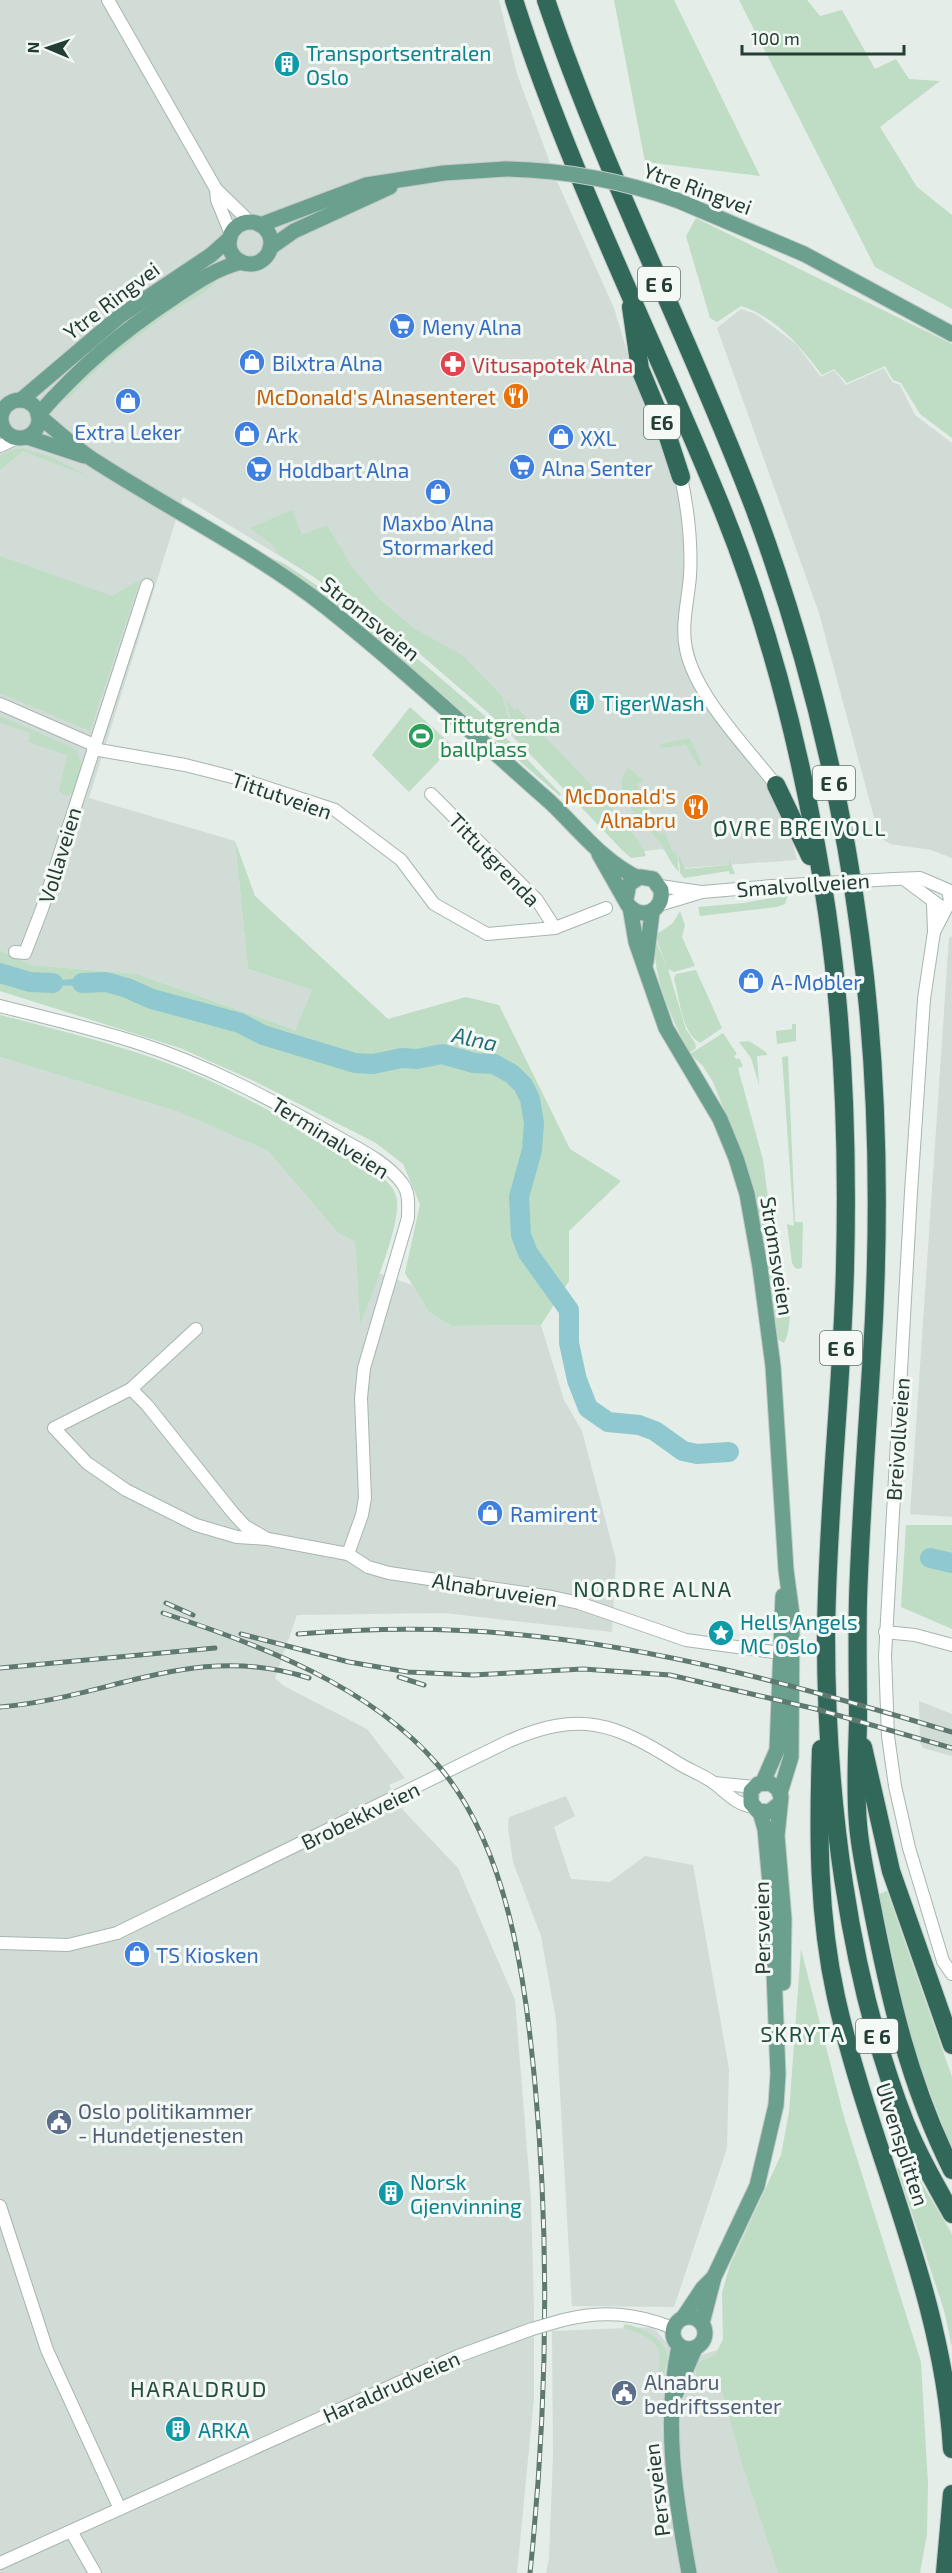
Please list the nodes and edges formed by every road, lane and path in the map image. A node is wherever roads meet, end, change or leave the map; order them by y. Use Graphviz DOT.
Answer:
graph roads {
  1 [pos="108,0"];
  2 [pos="514,0"];
  3 [pos="546,0"];
  4 [pos="406,179"];
  5 [pos="216,189"];
  6 [pos="255,224"];
  7 [pos="231,236"];
  8 [pos="270,248"];
  9 [pos="242,262"];
  10 [pos="630,290"];
  11 [pos="952,334"];
  12 [pos="12,399"];
  13 [pos="39,416"];
  14 [pos="1,422"];
  15 [pos="22,437"];
  16 [pos="0,446"];
  17 [pos="91,458"];
  18 [pos="681,477"];
  19 [pos="147,585"];
  20 [pos="0,704"];
  21 [pos="93,747"];
  22 [pos="776,785"];
  23 [pos="430,794"];
  24 [pos="596,848"];
  25 [pos="638,878"];
  26 [pos="899,879"];
  27 [pos="822,880"];
  28 [pos="660,886"];
  29 [pos="946,887"];
  30 [pos="702,892"];
  31 [pos="932,901"];
  32 [pos="950,902"];
  33 [pos="628,903"];
  34 [pos="606,909"];
  35 [pos="656,909"];
  36 [pos="555,928"];
  37 [pos="934,932"];
  38 [pos="15,952"];
  39 [pos="646,968"];
  40 [pos="0,1006"];
  41 [pos="196,1329"];
  42 [pos="130,1389"];
  43 [pos="268,1539"];
  44 [pos="348,1554"];
  45 [pos="885,1632"];
  46 [pos="826,1636"];
  47 [pos="952,1645"];
  48 [pos="787,1654"];
  49 [pos="858,1722"];
  50 [pos="714,1783"];
  51 [pos="758,1785"];
  52 [pos="779,1798"];
  53 [pos="757,1810"];
  54 [pos="939,1941"];
  55 [pos="0,1943"];
  56 [pos="952,1957"];
  57 [pos="952,1974"];
  58 [pos="952,2045"];
  59 [pos="777,2052"];
  60 [pos="952,2170"];
  61 [pos="0,2206"];
  62 [pos="952,2214"];
  63 [pos="714,2277"];
  64 [pos="678,2323"];
  65 [pos="702,2323"];
  66 [pos="678,2346"];
  67 [pos="695,2348"];
  68 [pos="672,2401"];
  69 [pos="952,2450"];
  70 [pos="952,2494"];
  71 [pos="120,2509"];
  72 [pos="71,2531"];
  73 [pos="0,2563"];
  74 [pos="96,2573"];
  75 [pos="689,2573"];
  76 [pos="945,2573"];
  1 -- 5 [label="street"];
  2 -- 10 [label="highway, E 6"];
  3 -- 49 [label="highway, E 6"];
  4 -- 6 [label="main road, Ytre Ringvei"];
  4 -- 8 [label="main road, Ytre Ringvei"];
  4 -- 11 [label="main road, Ytre Ringvei, bridge"];
  5 -- 6 [label="street"];
  5 -- 7 [label="street"];
  6 -- 7 [label="main road"];
  6 -- 8 [label="main road"];
  7 -- 9 [label="main road"];
  7 -- 12 [label="main road, Ytre Ringvei"];
  8 -- 9 [label="main road"];
  9 -- 13 [label="main road, Ytre Ringvei"];
  10 -- 18 [label="highway, E6"];
  10 -- 27 [label="highway, E 6"];
  12 -- 13 [label="main road"];
  12 -- 14 [label="main road"];
  13 -- 15 [label="main road"];
  13 -- 17 [label="main road, Strømsveien"];
  14 -- 15 [label="main road"];
  15 -- 16 [label="street"];
  15 -- 17 [label="main road, Strømsveien"];
  17 -- 24 [label="main road, Strømsveien"];
  18 -- 22 [label="street"];
  19 -- 21 [label="street, Vollaveien"];
  20 -- 21 [label="street"];
  21 -- 36 [label="street, Tittutveien"];
  21 -- 38 [label="street, Vollaveien"];
  22 -- 27 [label="highway"];
  23 -- 36 [label="street, Tittutgrenda"];
  24 -- 25 [label="main road, Strømsveien"];
  24 -- 33 [label="main road, Strømsveien"];
  25 -- 28 [label="main road"];
  25 -- 33 [label="main road"];
  26 -- 29 [label="street, Smalvollveien"];
  26 -- 30 [label="street, Smalvollveien, bridge"];
  26 -- 31 [label="street"];
  27 -- 46 [label="highway, E 6"];
  28 -- 30 [label="street, Smalvollveien"];
  28 -- 35 [label="main road"];
  29 -- 31 [label="street"];
  29 -- 32 [label="street"];
  30 -- 35 [label="street, Smalvollveien"];
  31 -- 32 [label="street"];
  31 -- 37 [label="street, Breivollveien"];
  32 -- 37 [label="street, Breivollveien"];
  33 -- 35 [label="main road"];
  33 -- 39 [label="main road, Strømsveien"];
  34 -- 36 [label="street, Tittutveien"];
  35 -- 39 [label="main road, Strømsveien"];
  37 -- 45 [label="street, Breivollveien"];
  39 -- 48 [label="main road, Strømsveien"];
  40 -- 44 [label="street, Terminalveien"];
  41 -- 42 [label="street, Alnabruveien"];
  42 -- 43 [label="street, Alnabruveien"];
  42 -- 43 [label="street, Alnabruveien"];
  43 -- 44 [label="street, Alnabruveien"];
  44 -- 48 [label="street, Alnabruveien"];
  45 -- 47 [label="street"];
  45 -- 54 [label="street, Breivollveien"];
  46 -- 62 [label="highway, E 6"];
  46 -- 69 [label="highway, Ulvensplitten / E 6"];
  48 -- 51 [label="main road, Strømsveien"];
  48 -- 52 [label="main road, Strømsveien"];
  49 -- 58 [label="highway"];
  49 -- 60 [label="highway, E 6"];
  50 -- 51 [label="street, Brobekkveien"];
  50 -- 53 [label="street, Brobekkveien"];
  50 -- 55 [label="street, Brobekkveien"];
  51 -- 52 [label="main road"];
  51 -- 53 [label="main road"];
  52 -- 53 [label="main road"];
  52 -- 59 [label="main road, Persveien"];
  53 -- 59 [label="main road, Persveien"];
  54 -- 56 [label="street, Breivollveien"];
  54 -- 57 [label="street, Breivollveien"];
  59 -- 63 [label="main road, Persveien"];
  61 -- 71 [label="street"];
  63 -- 64 [label="main road, Persveien"];
  63 -- 65 [label="main road, Persveien"];
  64 -- 65 [label="main road"];
  64 -- 66 [label="main road"];
  64 -- 71 [label="street, Haraldrudveien, bridge"];
  65 -- 67 [label="main road"];
  66 -- 67 [label="main road"];
  66 -- 68 [label="main road, Persveien"];
  67 -- 68 [label="main road, Persveien"];
  68 -- 75 [label="main road, Persveien"];
  70 -- 76 [label="highway"];
  71 -- 72 [label="street, Haraldrudveien"];
  72 -- 73 [label="street, Haraldrudveien"];
  72 -- 74 [label="street"];
}
